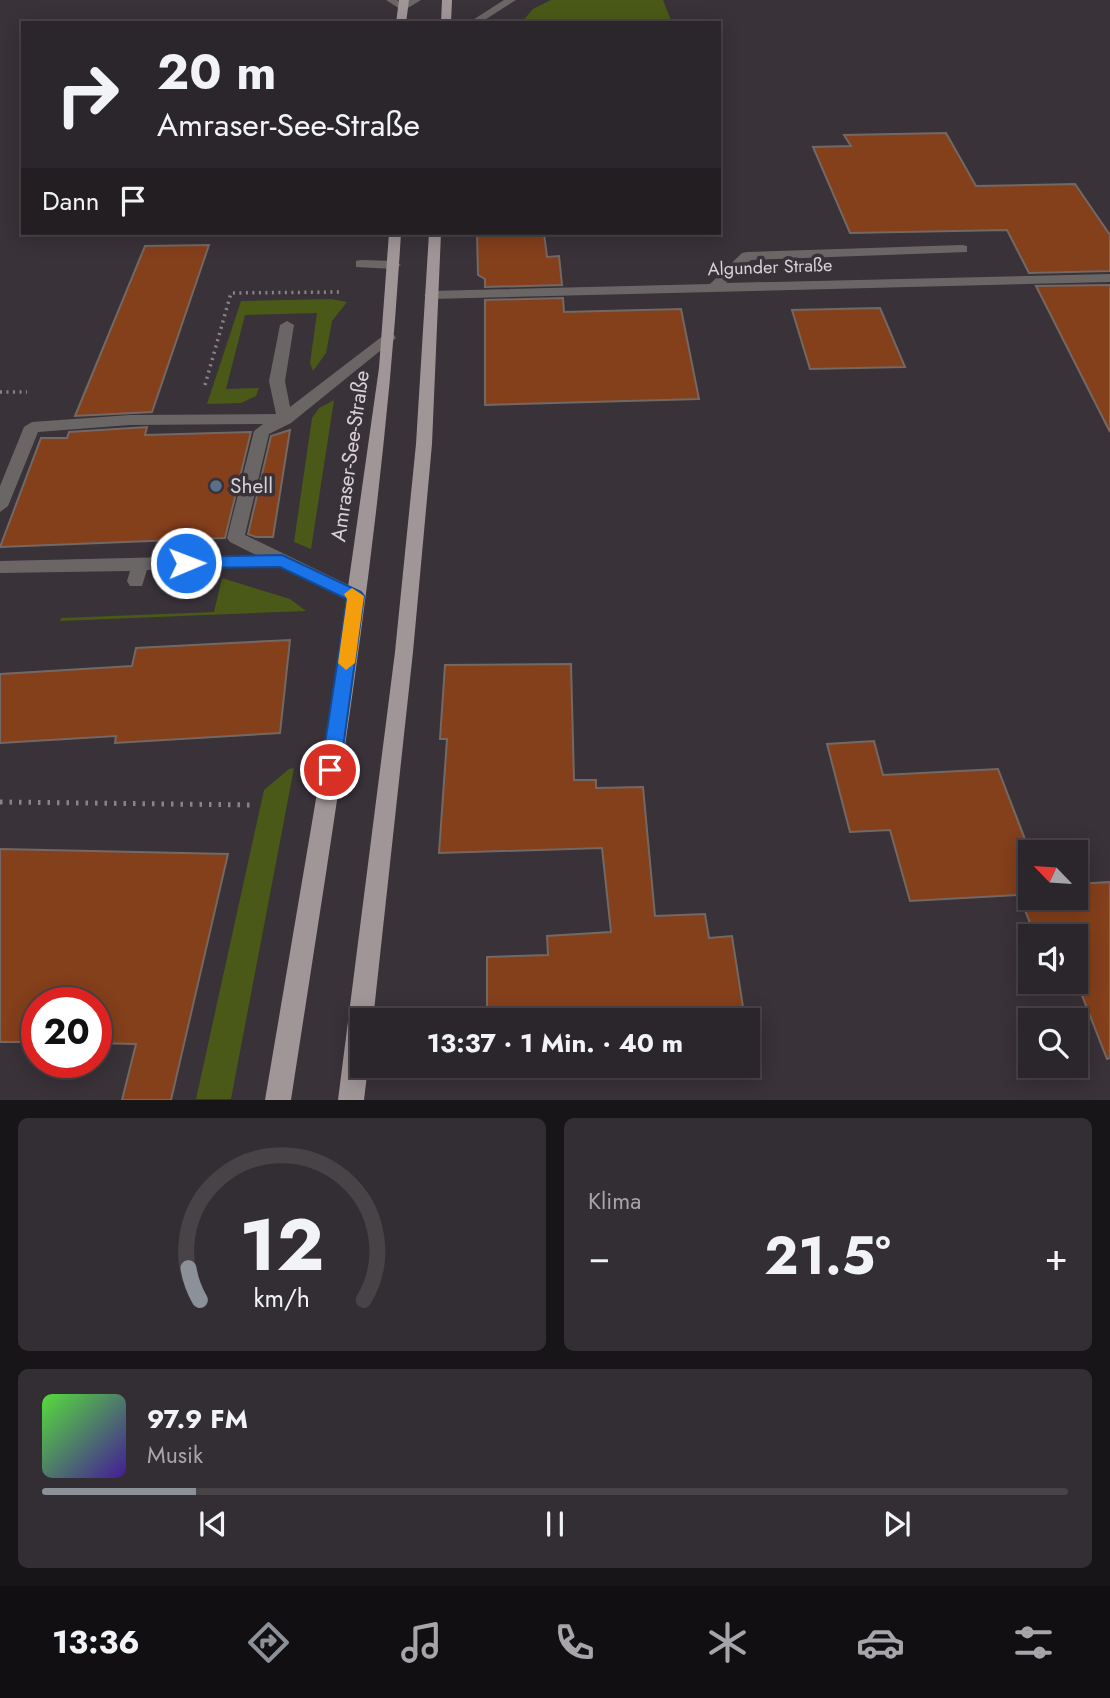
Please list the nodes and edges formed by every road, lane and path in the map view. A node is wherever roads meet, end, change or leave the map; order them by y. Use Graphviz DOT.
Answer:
graph roads {
  1 [pos="391,0"];
  2 [pos="416,0"];
  3 [pos="447,0"];
  4 [pos="512,0"];
  5 [pos="403,4"];
  6 [pos="446,21"];
  7 [pos="476,21"];
  8 [pos="395,235"];
  9 [pos="435,235"];
  10 [pos="962,249"];
  11 [pos="361,264"];
  12 [pos="394,265"];
  13 [pos="1110,278"];
  14 [pos="714,288"];
  15 [pos="394,292"];
  16 [pos="431,295"];
  17 [pos="288,325"];
  18 [pos="389,338"];
  19 [pos="203,389"];
  20 [pos="41,391"];
  21 [pos="0,392"];
  22 [pos="285,418"];
  23 [pos="0,506"];
  24 [pos="282,561"];
  25 [pos="0,567"];
  26 [pos="355,596"];
  27 [pos="0,802"];
  28 [pos="254,805"];
  29 [pos="278,1100"];
  30 [pos="351,1100"];
  1 -- 5 [label="street"];
  2 -- 5 [label="street"];
  3 -- 6 [label="main road"];
  4 -- 7 [label="street"];
  8 -- 12 [label="main road, Amraser-See-Straße"];
  9 -- 16 [label="main road"];
  10 -- 14 [label="street"];
  11 -- 12 [label="street"];
  12 -- 15 [label="main road, Amraser-See-Straße"];
  13 -- 14 [label="street, Algunder Straße"];
  14 -- 16 [label="street, Algunder Straße"];
  15 -- 18 [label="main road, Amraser-See-Straße"];
  15 -- 19 [label="path"];
  16 -- 30 [label="main road"];
  17 -- 22 [label="street"];
  18 -- 22 [label="street"];
  18 -- 26 [label="main road, Amraser-See-Straße"];
  20 -- 21 [label="path"];
  22 -- 23 [label="street"];
  22 -- 24 [label="street"];
  24 -- 25 [label="street"];
  24 -- 26 [label="street"];
  26 -- 29 [label="main road, Amraser-See-Straße"];
  27 -- 28 [label="path"];
}
